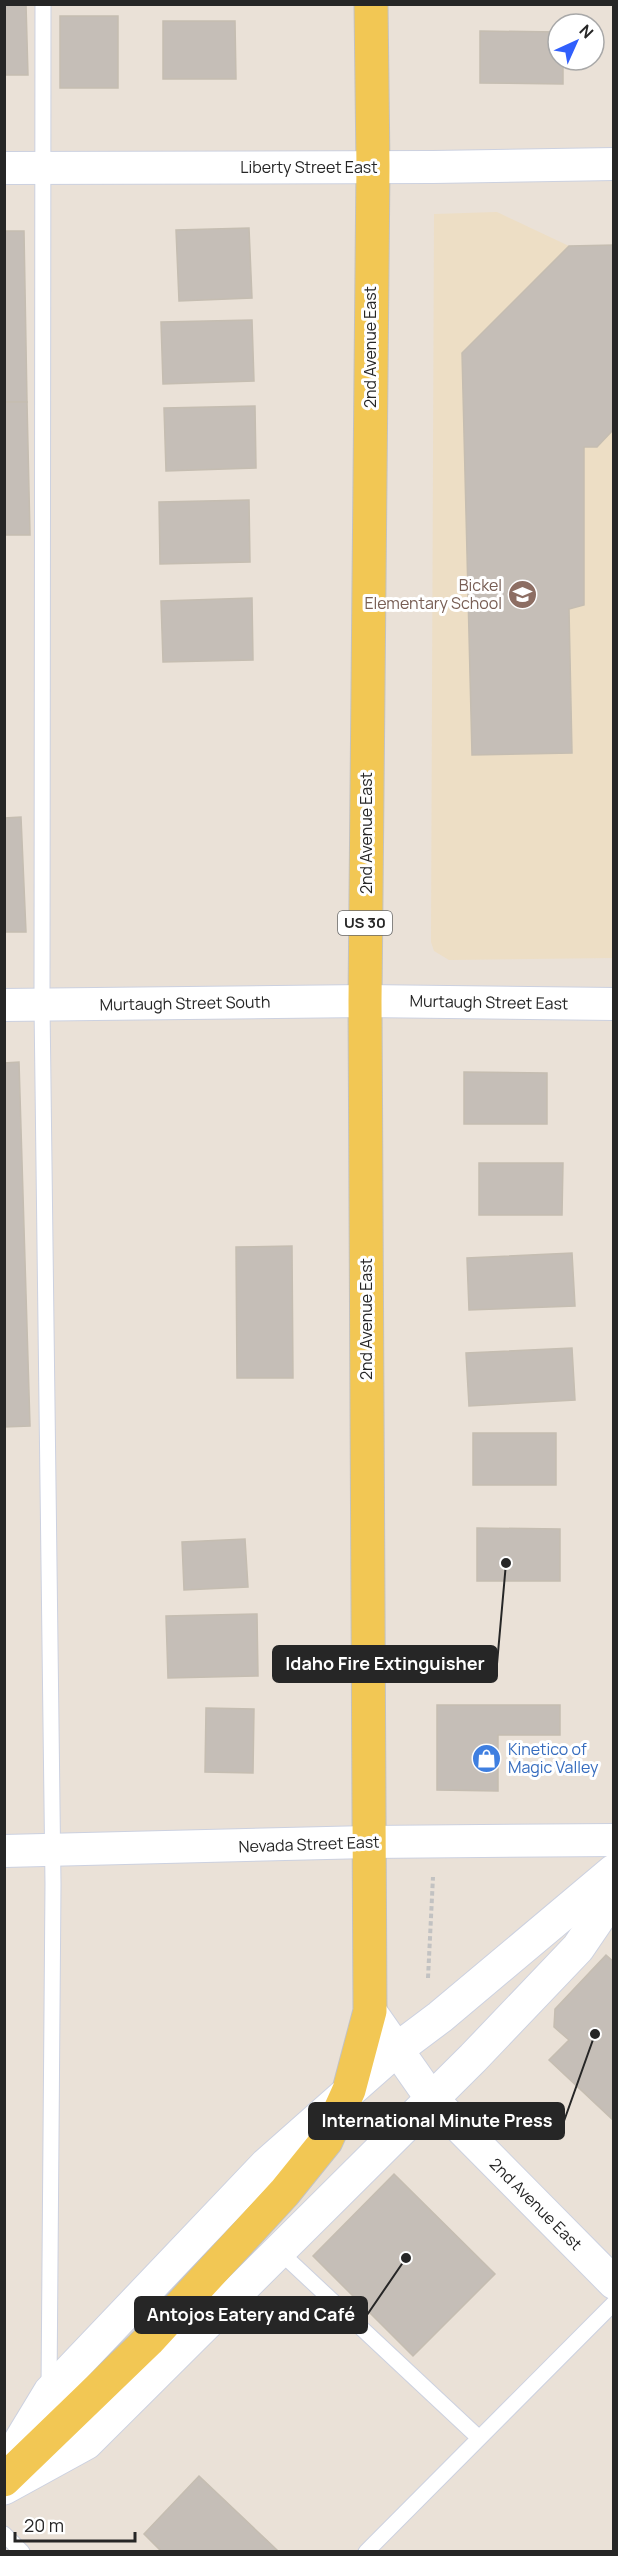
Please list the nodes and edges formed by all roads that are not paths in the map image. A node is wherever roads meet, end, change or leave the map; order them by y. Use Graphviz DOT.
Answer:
graph roads {
  1 [pos="43,4"];
  2 [pos="371,4"];
  3 [pos="614,164"];
  4 [pos="373,166"];
  5 [pos="4,168"];
  6 [pos="42,168"];
  7 [pos="365,1000"];
  8 [pos="614,1004"];
  9 [pos="4,1005"];
  10 [pos="42,1005"];
  11 [pos="614,1840"];
  12 [pos="368,1842"];
  13 [pos="4,1851"];
  14 [pos="53,1851"];
  15 [pos="614,1871"];
  16 [pos="614,1895"];
  17 [pos="370,2011"];
  18 [pos="396,2050"];
  19 [pos="349,2090"];
  20 [pos="431,2098"];
  21 [pos="279,2251"];
  22 [pos="614,2283"];
  23 [pos="614,2303"];
  24 [pos="50,2392"];
  25 [pos="479,2438"];
  26 [pos="4,2468"];
  27 [pos="4,2480"];
  28 [pos="4,2488"];
  29 [pos="4,2534"];
  30 [pos="22,2552"];
  31 [pos="366,2552"];
  1 -- 6 [label="lane"];
  2 -- 4 [label="main road, 2nd Avenue East / US 30"];
  3 -- 4 [label="street, Liberty Street East"];
  4 -- 6 [label="street, Liberty Street East"];
  4 -- 7 [label="main road, 2nd Avenue East / US 30"];
  5 -- 6 [label="street, Liberty Street East"];
  6 -- 10 [label="lane"];
  7 -- 8 [label="street, Murtaugh Street East"];
  7 -- 10 [label="street, Murtaugh Street South"];
  7 -- 12 [label="main road, 2nd Avenue East / US 30"];
  9 -- 10 [label="street, Murtaugh Street South"];
  10 -- 14 [label="lane"];
  11 -- 12 [label="street, Nevada Street East"];
  12 -- 14 [label="street, Nevada Street East"];
  12 -- 17 [label="main road, 2nd Avenue East"];
  13 -- 14 [label="street, Nevada Street East"];
  14 -- 24 [label="lane"];
  15 -- 18 [label="main road"];
  16 -- 20 [label="main road"];
  17 -- 18 [label="street, 2nd Avenue East"];
  17 -- 19 [label="main road, 2nd Avenue East"];
  18 -- 19 [label="main road"];
  18 -- 20 [label="street, 2nd Avenue East"];
  19 -- 24 [label="main road"];
  19 -- 27 [label="main road, 2nd Avenue East"];
  20 -- 21 [label="main road"];
  20 -- 22 [label="street, 2nd Avenue East"];
  21 -- 25 [label="lane"];
  21 -- 28 [label="main road"];
  23 -- 25 [label="lane"];
  24 -- 26 [label="main road"];
  25 -- 31 [label="lane"];
  29 -- 30 [label="lane"];
}
